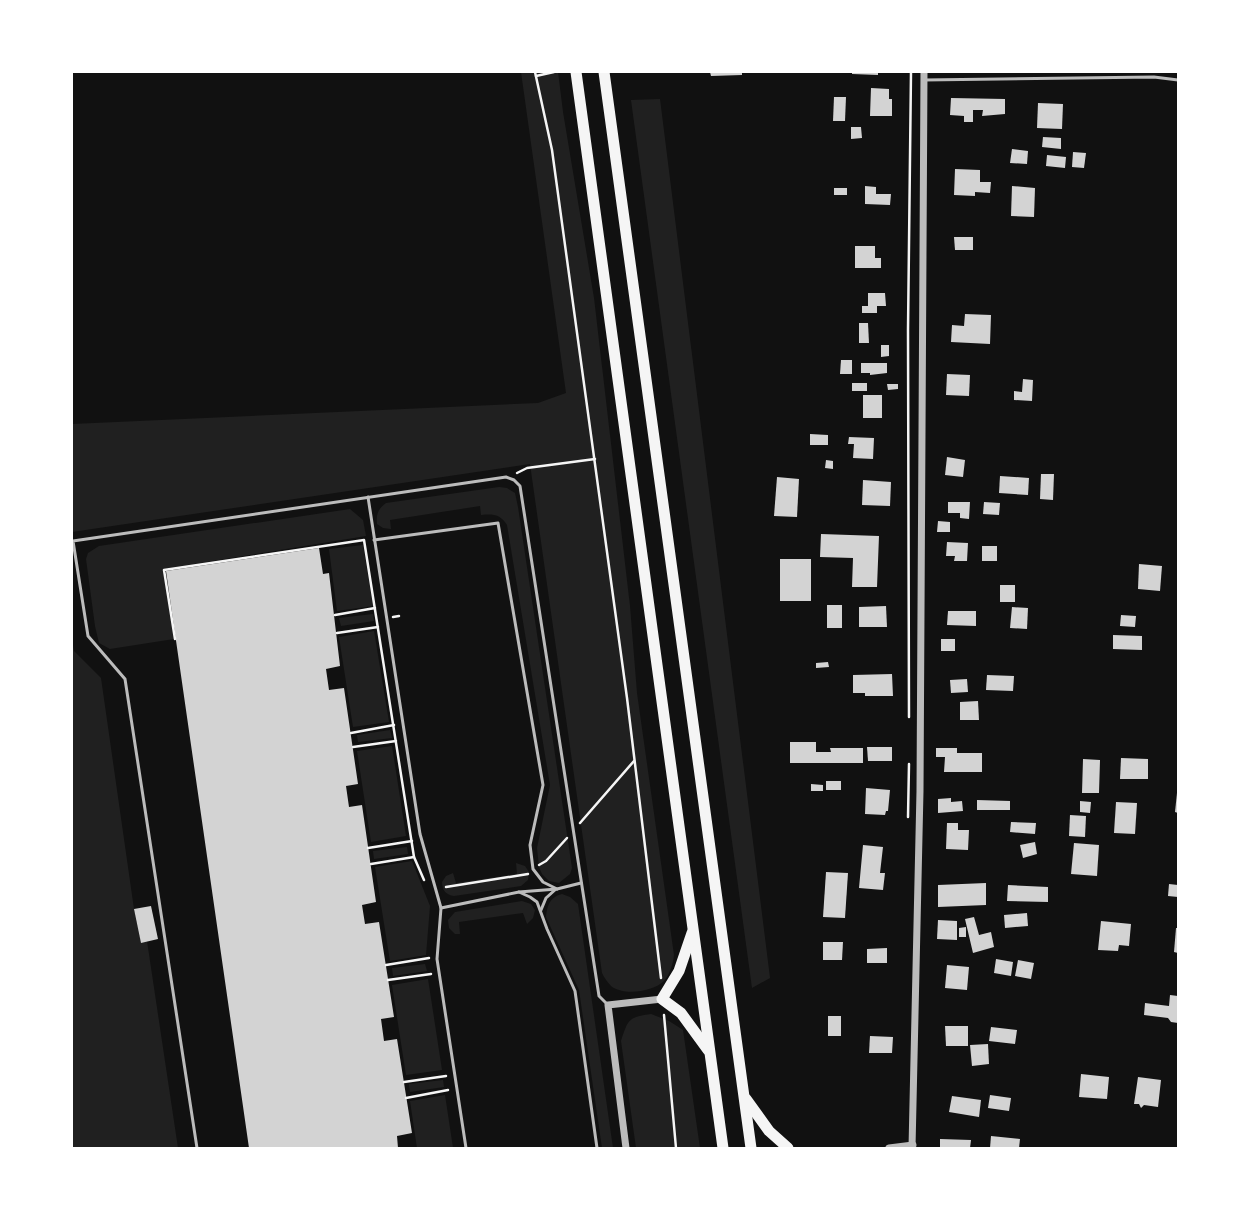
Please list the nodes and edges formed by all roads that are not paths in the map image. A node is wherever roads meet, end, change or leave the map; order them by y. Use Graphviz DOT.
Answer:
graph roads {
  1 [pos="576,72"];
  2 [pos="604,72"];
  3 [pos="924,72"];
  4 [pos="924,80"];
  5 [pos="1178,80"];
  6 [pos="368,497"];
  7 [pos="374,540"];
  8 [pos="581,883"];
  9 [pos="557,889"];
  10 [pos="519,892"];
  11 [pos="440,908"];
  12 [pos="541,911"];
  13 [pos="694,928"];
  14 [pos="662,999"];
  15 [pos="608,1005"];
  16 [pos="710,1052"];
  17 [pos="745,1098"];
  18 [pos="912,1147"];
  19 [pos="197,1148"];
  20 [pos="466,1148"];
  21 [pos="597,1148"];
  22 [pos="626,1148"];
  23 [pos="723,1148"];
  24 [pos="751,1148"];
  25 [pos="788,1148"];
  26 [pos="889,1148"];
  1 -- 13 [label="highway"];
  2 -- 17 [label="highway"];
  3 -- 4 [label="street"];
  4 -- 5 [label="lane"];
  4 -- 18 [label="street"];
  6 -- 7 [label="lane"];
  6 -- 8 [label="lane"];
  6 -- 19 [label="lane"];
  7 -- 9 [label="lane"];
  7 -- 11 [label="lane"];
  8 -- 9 [label="lane"];
  8 -- 15 [label="lane"];
  9 -- 10 [label="lane"];
  9 -- 12 [label="lane"];
  10 -- 11 [label="lane"];
  10 -- 12 [label="lane"];
  11 -- 20 [label="lane"];
  12 -- 21 [label="lane"];
  13 -- 14 [label="highway"];
  13 -- 16 [label="highway"];
  14 -- 15 [label="street"];
  14 -- 16 [label="highway"];
  15 -- 22 [label="street"];
  16 -- 23 [label="highway"];
  17 -- 24 [label="highway"];
  17 -- 25 [label="highway"];
  18 -- 26 [label="street"];
}
